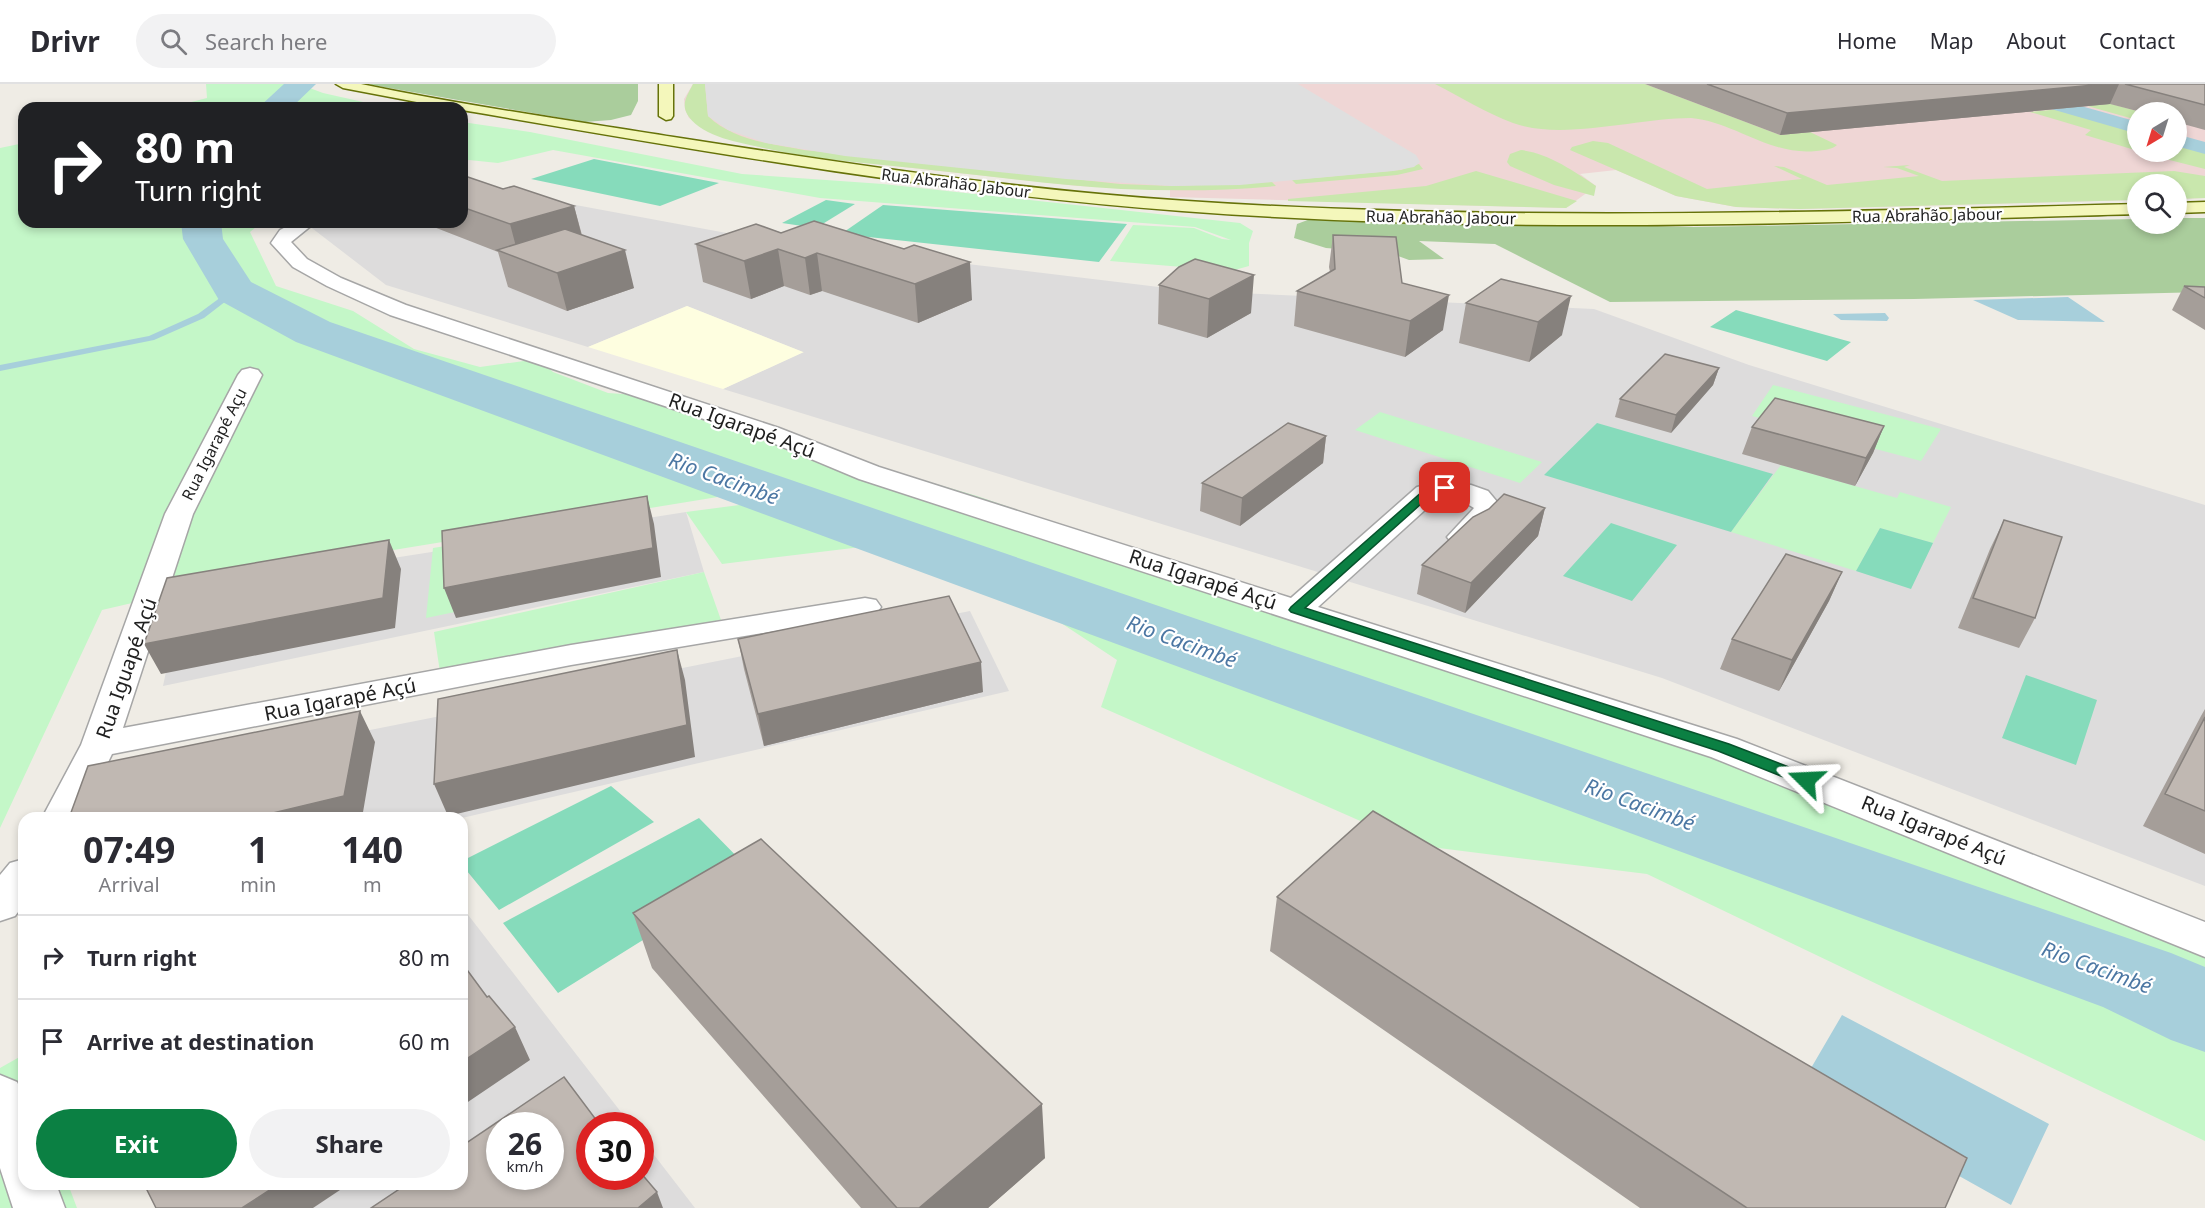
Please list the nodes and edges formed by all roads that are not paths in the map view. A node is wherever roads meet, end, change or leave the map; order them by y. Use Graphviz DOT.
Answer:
graph roads {
  1 [pos="344,84"];
  2 [pos="666,84"];
  3 [pos="445,102"];
  4 [pos="468,106"];
  5 [pos="666,116"];
  6 [pos="596,129"];
  7 [pos="748,153"];
  8 [pos="2205,207"];
  9 [pos="2187,208"];
  10 [pos="2127,209"];
  11 [pos="298,228"];
  12 [pos="250,375"];
  13 [pos="179,514"];
  14 [pos="1462,537"];
  15 [pos="865,607"];
  16 [pos="1296,610"];
  17 [pos="99,746"];
  18 [pos="64,812"];
  19 [pos="18,882"];
  20 [pos="0,905"];
  21 [pos="2205,940"];
  22 [pos="0,1097"];
  23 [pos="18,1148"];
  24 [pos="32,1190"];
  25 [pos="39,1208"];
  1 -- 3 [label="street, Rua Abrahão Jabour"];
  2 -- 5 [label="street"];
  4 -- 6 [label="street, Rua Abrahão Jabour"];
  5 -- 6 [label="street"];
  5 -- 7 [label="street, Rua Abrahão Jabour"];
  6 -- 7 [label="street, Rua Abrahão Jabour"];
  7 -- 10 [label="street, Rua Abrahão Jabour"];
  8 -- 9 [label="street"];
  11 -- 16 [label="street, Rua Igarapé Açú"];
  12 -- 13 [label="street, Rua Igarapé Açu"];
  13 -- 17 [label="street, Rua Iguapé Açú"];
  14 -- 16 [label="street"];
  15 -- 17 [label="street, Rua Igarapé Açú"];
  16 -- 21 [label="street, Rua Igarapé Açú"];
  17 -- 18 [label="street, Rua Iguapé Açú"];
  19 -- 20 [label="street"];
  22 -- 23 [label="street"];
  24 -- 25 [label="street"];
}
